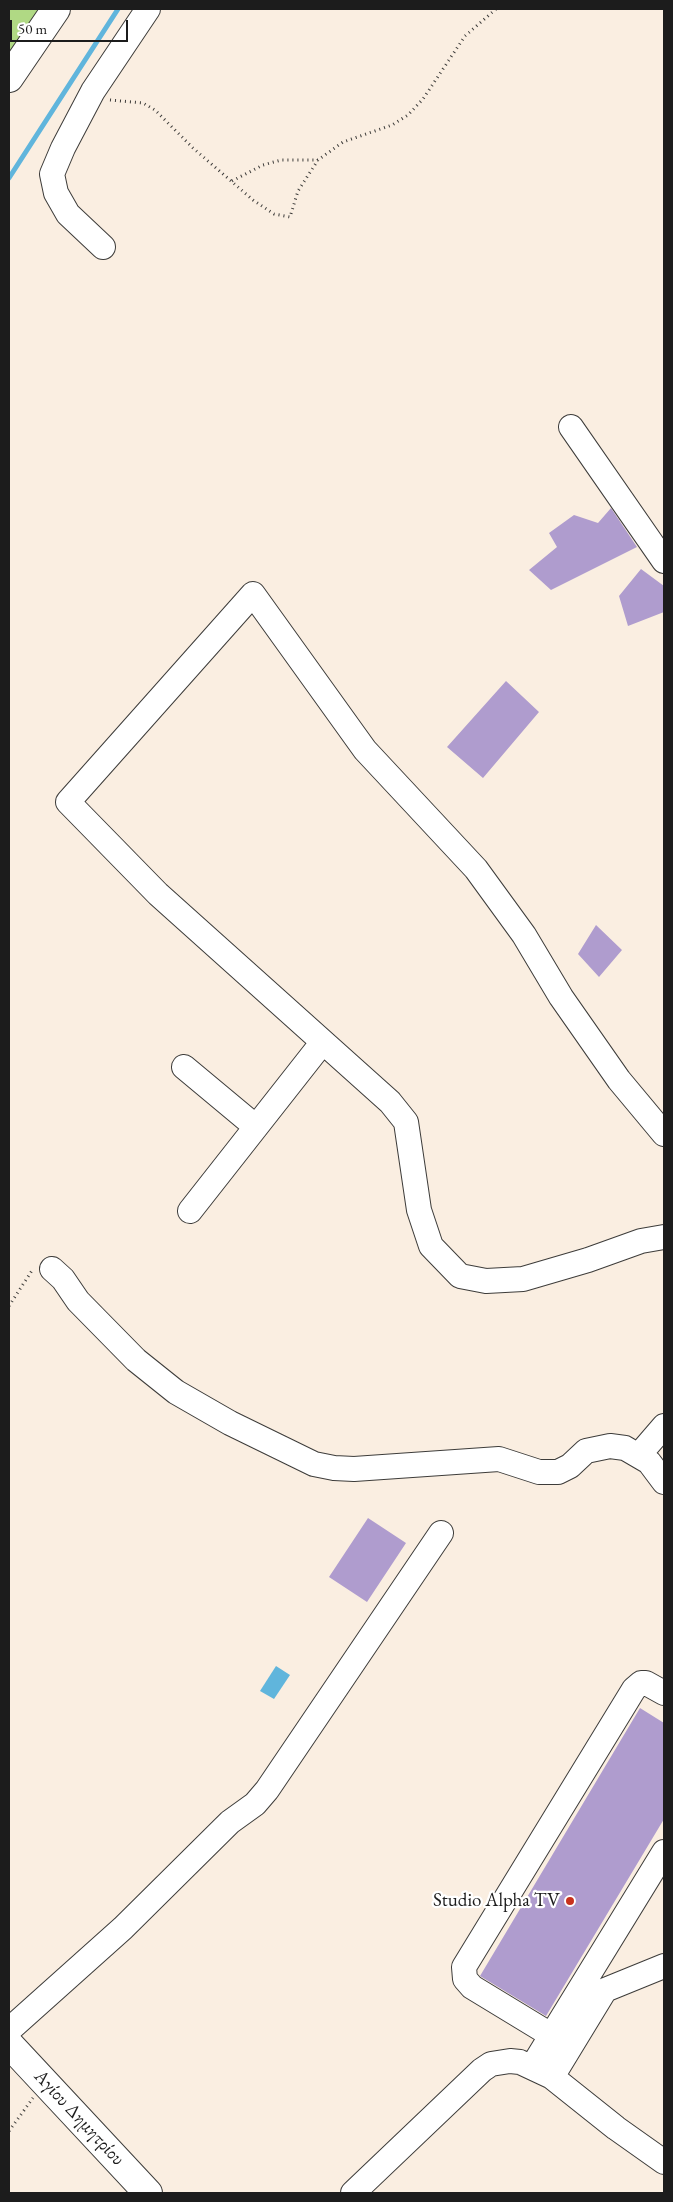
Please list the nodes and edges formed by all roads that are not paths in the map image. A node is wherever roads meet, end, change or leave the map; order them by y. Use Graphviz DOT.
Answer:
graph roads {
  1 [pos="56,9"];
  2 [pos="148,9"];
  3 [pos="9,78"];
  4 [pos="103,247"];
  5 [pos="571,427"];
  6 [pos="664,561"];
  7 [pos="322,1043"];
  8 [pos="184,1067"];
  9 [pos="256,1127"];
  10 [pos="664,1134"];
  11 [pos="190,1211"];
  12 [pos="664,1237"];
  13 [pos="52,1269"];
  14 [pos="664,1426"];
  15 [pos="639,1455"];
  16 [pos="664,1482"];
  17 [pos="441,1533"];
  18 [pos="664,1693"];
  19 [pos="664,1852"];
  20 [pos="664,1966"];
  21 [pos="9,2030"];
  22 [pos="551,2035"];
  23 [pos="9,2044"];
  24 [pos="542,2072"];
  25 [pos="664,2162"];
  26 [pos="148,2193"];
  27 [pos="353,2193"];
  1 -- 3 [label="main road"];
  2 -- 4 [label="street"];
  5 -- 6 [label="street"];
  7 -- 9 [label="street"];
  7 -- 10 [label="street"];
  7 -- 12 [label="street"];
  8 -- 9 [label="street"];
  9 -- 11 [label="street"];
  13 -- 15 [label="street"];
  14 -- 15 [label="street"];
  15 -- 16 [label="street"];
  17 -- 21 [label="street"];
  18 -- 22 [label="street"];
  19 -- 22 [label="street"];
  20 -- 24 [label="street"];
  22 -- 24 [label="street"];
  23 -- 26 [label="main road, Αγίου Δημητρίου"];
  24 -- 25 [label="street"];
  24 -- 27 [label="street"];
}
